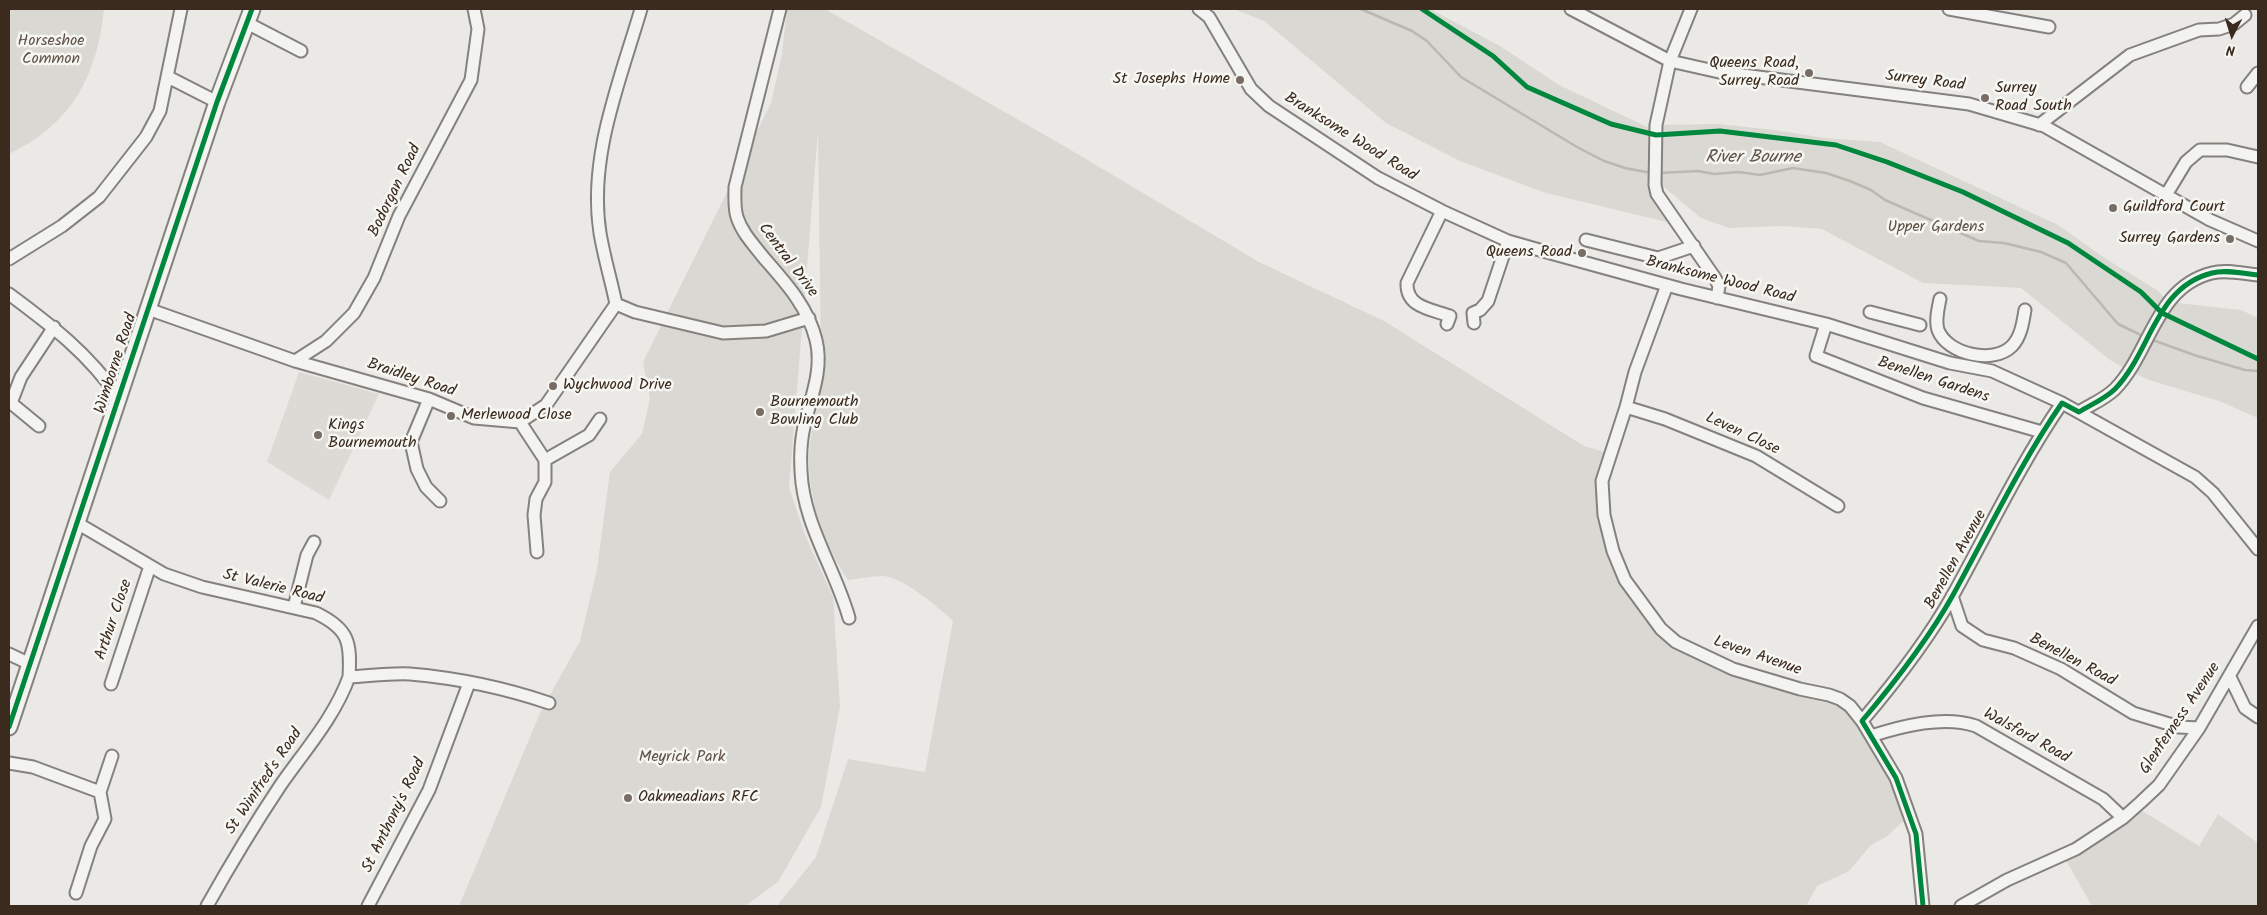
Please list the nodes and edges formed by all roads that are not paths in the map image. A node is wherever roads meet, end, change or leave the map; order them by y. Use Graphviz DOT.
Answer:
graph roads {
  1 [pos="181,9"];
  2 [pos="252,9"];
  3 [pos="474,9"];
  4 [pos="641,9"];
  5 [pos="780,9"];
  6 [pos="1199,9"];
  7 [pos="1571,9"];
  8 [pos="1691,9"];
  9 [pos="1949,9"];
  10 [pos="2245,15"];
  11 [pos="247,23"];
  12 [pos="1686,23"];
  13 [pos="2049,26"];
  14 [pos="302,51"];
  15 [pos="1670,61"];
  16 [pos="1694,65"];
  17 [pos="2258,74"];
  18 [pos="168,77"];
  19 [pos="2247,87"];
  20 [pos="218,102"];
  21 [pos="2039,125"];
  22 [pos="2258,157"];
  23 [pos="2166,196"];
  24 [pos="1442,211"];
  25 [pos="1586,240"];
  26 [pos="1508,241"];
  27 [pos="2258,241"];
  28 [pos="1694,246"];
  29 [pos="9,259"];
  30 [pos="2258,275"];
  31 [pos="1667,285"];
  32 [pos="9,294"];
  33 [pos="1717,298"];
  34 [pos="1940,299"];
  35 [pos="616,304"];
  36 [pos="148,308"];
  37 [pos="2025,310"];
  38 [pos="1870,312"];
  39 [pos="1470,316"];
  40 [pos="809,318"];
  41 [pos="1447,324"];
  42 [pos="1826,324"];
  43 [pos="1920,325"];
  44 [pos="54,327"];
  45 [pos="294,361"];
  46 [pos="119,398"];
  47 [pos="429,399"];
  48 [pos="2062,403"];
  49 [pos="1626,407"];
  50 [pos="2079,412"];
  51 [pos="600,419"];
  52 [pos="520,422"];
  53 [pos="39,426"];
  54 [pos="2042,432"];
  55 [pos="545,460"];
  56 [pos="440,501"];
  57 [pos="1839,506"];
  58 [pos="77,523"];
  59 [pos="314,542"];
  60 [pos="2258,549"];
  61 [pos="537,552"];
  62 [pos="150,566"];
  63 [pos="1952,596"];
  64 [pos="294,607"];
  65 [pos="848,618"];
  66 [pos="2258,626"];
  67 [pos="9,654"];
  68 [pos="30,664"];
  69 [pos="349,676"];
  70 [pos="2230,676"];
  71 [pos="469,683"];
  72 [pos="111,684"];
  73 [pos="548,703"];
  74 [pos="2258,717"];
  75 [pos="1862,722"];
  76 [pos="9,728"];
  77 [pos="2199,728"];
  78 [pos="1871,736"];
  79 [pos="112,756"];
  80 [pos="9,763"];
  81 [pos="100,792"];
  82 [pos="2123,818"];
  83 [pos="76,893"];
  84 [pos="207,906"];
  85 [pos="368,906"];
  86 [pos="1923,906"];
  87 [pos="1961,906"];
  1 -- 18 [label="street"];
  2 -- 11 [label="main road, Wimborne Road"];
  3 -- 45 [label="street, Bodorgan Road"];
  4 -- 35 [label="street"];
  5 -- 40 [label="street, Central Drive"];
  6 -- 24 [label="street, Branksome Wood Road"];
  7 -- 15 [label="street, Surrey Road"];
  8 -- 12 [label="street"];
  9 -- 13 [label="street"];
  10 -- 21 [label="street"];
  11 -- 14 [label="street"];
  11 -- 20 [label="main road, Wimborne Road"];
  12 -- 15 [label="street"];
  12 -- 16 [label="street"];
  15 -- 16 [label="street, Surrey Road"];
  15 -- 28 [label="street"];
  16 -- 21 [label="street, Surrey Road"];
  17 -- 19 [label="street"];
  18 -- 20 [label="street"];
  18 -- 29 [label="street"];
  20 -- 36 [label="main road, Wimborne Road"];
  21 -- 23 [label="street, Surrey Road"];
  22 -- 23 [label="street"];
  23 -- 27 [label="street, Surrey Road"];
  24 -- 26 [label="street, Branksome Wood Road"];
  24 -- 41 [label="street"];
  25 -- 28 [label="street"];
  26 -- 31 [label="street, Branksome Wood Road"];
  26 -- 39 [label="street"];
  28 -- 33 [label="street"];
  30 -- 50 [label="street"];
  31 -- 33 [label="street, Branksome Wood Road"];
  31 -- 49 [label="street, Leven Avenue"];
  32 -- 44 [label="street"];
  33 -- 42 [label="street, Branksome Wood Road"];
  34 -- 37 [label="street"];
  35 -- 40 [label="street"];
  35 -- 52 [label="street"];
  36 -- 45 [label="street, Braidley Road"];
  36 -- 46 [label="main road, Wimborne Road"];
  38 -- 43 [label="street"];
  40 -- 65 [label="street, Central Drive"];
  42 -- 48 [label="street, Branksome Wood Road"];
  42 -- 54 [label="street, Benellen Gardens"];
  44 -- 46 [label="street"];
  44 -- 53 [label="street"];
  45 -- 47 [label="street, Braidley Road"];
  46 -- 58 [label="main road, Wimborne Road"];
  47 -- 52 [label="street, Braidley Road"];
  47 -- 56 [label="street"];
  48 -- 50 [label="street, Branksome Wood Road"];
  48 -- 54 [label="street, Benellen Avenue"];
  49 -- 57 [label="street, Leven Close"];
  49 -- 75 [label="street, Leven Avenue"];
  50 -- 60 [label="street, Branksome Wood Road"];
  51 -- 55 [label="street"];
  52 -- 55 [label="street"];
  54 -- 63 [label="street, Benellen Avenue"];
  55 -- 61 [label="street"];
  58 -- 62 [label="street, St Valerie Road"];
  58 -- 68 [label="main road, Wimborne Road"];
  59 -- 64 [label="street"];
  62 -- 64 [label="street, St Valerie Road"];
  62 -- 72 [label="street, Arthur Close"];
  63 -- 75 [label="street, Benellen Avenue"];
  63 -- 77 [label="street, Benellen Road"];
  64 -- 69 [label="street, St Valerie Road"];
  66 -- 70 [label="street, Glenferness Avenue"];
  67 -- 68 [label="street"];
  68 -- 76 [label="main road, Wimborne Road"];
  69 -- 71 [label="street"];
  69 -- 84 [label="street, St Winifred's Road"];
  70 -- 74 [label="street"];
  70 -- 77 [label="street, Glenferness Avenue"];
  71 -- 73 [label="street"];
  71 -- 85 [label="street, St Anthony's Road"];
  75 -- 78 [label="street, Leven Avenue"];
  77 -- 82 [label="street, Glenferness Avenue"];
  78 -- 82 [label="street, Walsford Road"];
  78 -- 86 [label="street, Leven Avenue"];
  79 -- 81 [label="street"];
  80 -- 81 [label="street"];
  81 -- 83 [label="street"];
  82 -- 87 [label="street, Glenferness Avenue"];
}
